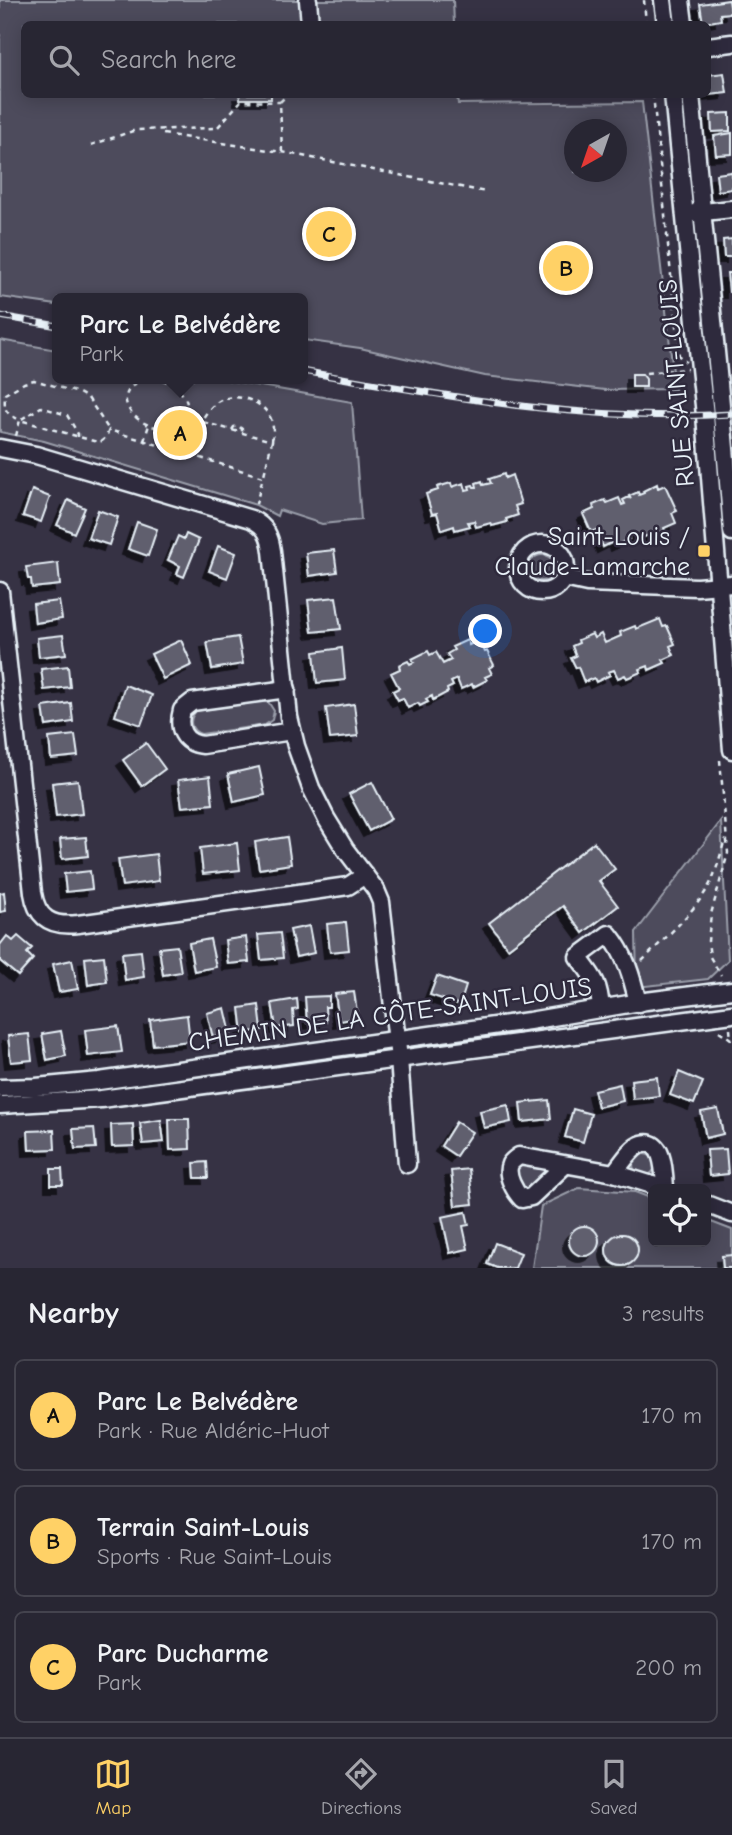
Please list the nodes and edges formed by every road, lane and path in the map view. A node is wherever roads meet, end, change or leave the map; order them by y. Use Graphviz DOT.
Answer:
graph roads {
  1 [pos="309,0"];
  2 [pos="644,0"];
  3 [pos="663,0"];
  4 [pos="681,0"];
  5 [pos="310,21"];
  6 [pos="646,21"];
  7 [pos="666,21"];
  8 [pos="684,21"];
  9 [pos="732,43"];
  10 [pos="711,46"];
  11 [pos="284,98"];
  12 [pos="653,98"];
  13 [pos="673,98"];
  14 [pos="691,98"];
  15 [pos="280,102"];
  16 [pos="163,134"];
  17 [pos="91,145"];
  18 [pos="282,152"];
  19 [pos="486,192"];
  20 [pos="732,209"];
  21 [pos="702,212"];
  22 [pos="685,213"];
  23 [pos="686,362"];
  24 [pos="694,372"];
  25 [pos="646,373"];
  26 [pos="725,373"];
  27 [pos="134,384"];
  28 [pos="173,384"];
  29 [pos="727,408"];
  30 [pos="184,417"];
  31 [pos="20,420"];
  32 [pos="201,422"];
  33 [pos="149,425"];
  34 [pos="109,430"];
  35 [pos="16,436"];
  36 [pos="78,437"];
  37 [pos="144,441"];
  38 [pos="272,441"];
  39 [pos="165,447"];
  40 [pos="0,448"];
  41 [pos="729,452"];
  42 [pos="708,453"];
  43 [pos="263,477"];
  44 [pos="255,507"];
  45 [pos="732,532"];
  46 [pos="564,578"];
  47 [pos="726,585"];
  48 [pos="0,590"];
  49 [pos="287,689"];
  50 [pos="292,731"];
  51 [pos="732,750"];
  52 [pos="726,835"];
  53 [pos="728,853"];
  54 [pos="365,875"];
  55 [pos="638,964"];
  56 [pos="727,983"];
  57 [pos="638,1003"];
  58 [pos="601,1009"];
  59 [pos="731,1021"];
  60 [pos="716,1030"];
  61 [pos="397,1040"];
  62 [pos="732,1040"];
  63 [pos="399,1059"];
  64 [pos="54,1086"];
  65 [pos="0,1088"];
  66 [pos="55,1103"];
  67 [pos="0,1105"];
  68 [pos="407,1164"];
  69 [pos="565,1165"];
  70 [pos="614,1173"];
  71 [pos="649,1184"];
  72 [pos="665,1184"];
  73 [pos="711,1206"];
  74 [pos="732,1214"];
  1 -- 5 [label="street"];
  2 -- 6 [label="path"];
  3 -- 7 [label="street"];
  4 -- 8 [label="street"];
  9 -- 10 [label="street"];
  11 -- 15 [label="path"];
  12 -- 23 [label="path, RUE SAINT-LOUIS"];
  13 -- 22 [label="street, RUE SAINT-LOUIS"];
  14 -- 21 [label="street, RUE SAINT-LOUIS"];
  15 -- 17 [label="path"];
  15 -- 18 [label="path"];
  16 -- 18 [label="path"];
  18 -- 19 [label="path"];
  20 -- 21 [label="street"];
  21 -- 22 [label="street"];
  21 -- 26 [label="street, RUE SAINT-LOUIS"];
  22 -- 24 [label="street, RUE SAINT-LOUIS"];
  24 -- 25 [label="path"];
  24 -- 26 [label="street"];
  24 -- 42 [label="street, RUE SAINT-LOUIS"];
  26 -- 29 [label="street, RUE SAINT-LOUIS"];
  27 -- 33 [label="path"];
  28 -- 30 [label="path"];
  29 -- 41 [label="street, RUE SAINT-LOUIS"];
  30 -- 32 [label="path"];
  30 -- 33 [label="path"];
  31 -- 34 [label="path"];
  31 -- 35 [label="path"];
  31 -- 36 [label="path"];
  31 -- 36 [label="path"];
  32 -- 38 [label="path"];
  32 -- 38 [label="path"];
  32 -- 39 [label="path"];
  33 -- 37 [label="path"];
  34 -- 36 [label="path"];
  34 -- 37 [label="path"];
  37 -- 39 [label="path"];
  38 -- 43 [label="path"];
  39 -- 43 [label="path"];
  40 -- 49 [label="street"];
  41 -- 42 [label="street"];
  41 -- 45 [label="street, RUE SAINT-LOUIS"];
  42 -- 47 [label="street, RUE SAINT-LOUIS"];
  43 -- 44 [label="path"];
  46 -- 47 [label="street"];
  47 -- 51 [label="street, RUE SAINT-LOUIS"];
  48 -- 54 [label="street"];
  49 -- 50 [label="street"];
  49 -- 50 [label="street"];
  50 -- 54 [label="street"];
  52 -- 55 [label="path"];
  53 -- 56 [label="path"];
  54 -- 61 [label="street"];
  56 -- 57 [label="street, CHEMIN DE LA CÔTE-SAINT-LOUIS"];
  57 -- 58 [label="street, CHEMIN DE LA CÔTE-SAINT-LOUIS"];
  57 -- 58 [label="street"];
  58 -- 61 [label="street, CHEMIN DE LA CÔTE-SAINT-LOUIS"];
  59 -- 62 [label="path"];
  59 -- 63 [label="street, CHEMIN DE LA CÔTE-SAINT-LOUIS"];
  60 -- 62 [label="path"];
  61 -- 63 [label="street"];
  61 -- 64 [label="street, CHEMIN DE LA CÔTE-SAINT-LOUIS"];
  63 -- 66 [label="street, CHEMIN DE LA CÔTE-SAINT-LOUIS"];
  63 -- 68 [label="street"];
  64 -- 65 [label="street, CHEMIN DE LA CÔTE-SAINT-LOUIS"];
  64 -- 66 [label="street"];
  66 -- 67 [label="street, CHEMIN DE LA CÔTE-SAINT-LOUIS"];
  69 -- 70 [label="street"];
  70 -- 71 [label="street"];
  70 -- 72 [label="street"];
  73 -- 74 [label="street"];
}
